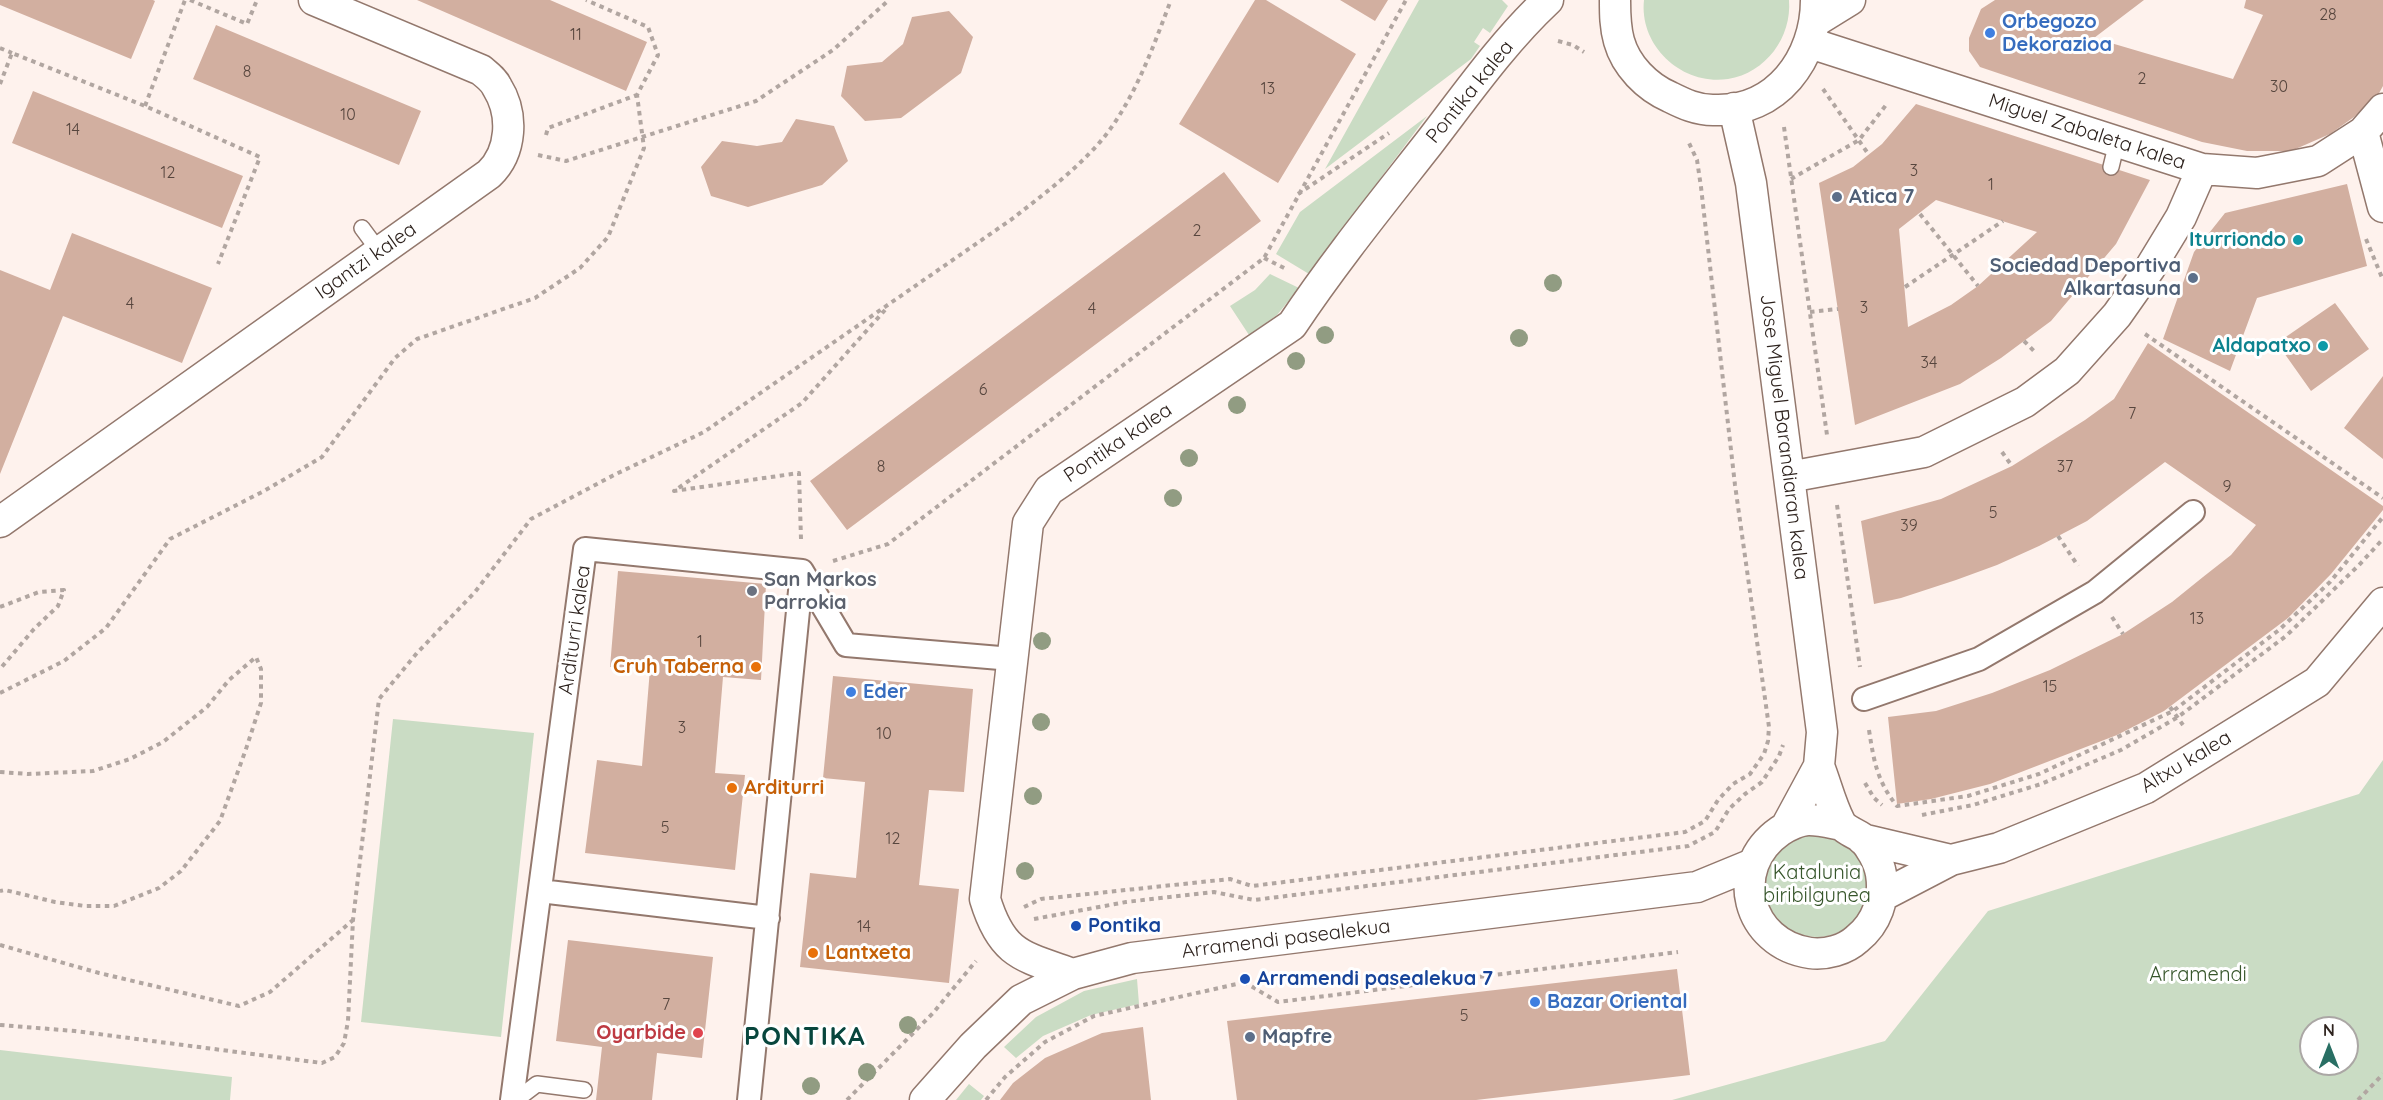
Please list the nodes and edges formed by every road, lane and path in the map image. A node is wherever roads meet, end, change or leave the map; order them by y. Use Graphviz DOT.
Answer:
graph roads {
  1 [pos="185,0"];
  2 [pos="190,0"];
  3 [pos="257,0"];
  4 [pos="314,0"];
  5 [pos="586,0"];
  6 [pos="889,0"];
  7 [pos="1171,0"];
  8 [pos="1406,0"];
  9 [pos="1548,0"];
  10 [pos="1850,0"];
  11 [pos="1610,5"];
  12 [pos="1814,21"];
  13 [pos="1519,31"];
  14 [pos="0,48"];
  15 [pos="12,53"];
  16 [pos="1591,61"];
  17 [pos="1819,83"];
  18 [pos="0,84"];
  19 [pos="637,95"];
  20 [pos="1891,99"];
  21 [pos="145,106"];
  22 [pos="1734,108"];
  23 [pos="2383,109"];
  24 [pos="2363,132"];
  25 [pos="545,137"];
  26 [pos="641,138"];
  27 [pos="1682,140"];
  28 [pos="1858,140"];
  29 [pos="542,146"];
  30 [pos="1869,155"];
  31 [pos="2202,169"];
  32 [pos="2383,207"];
  33 [pos="1920,214"];
  34 [pos="2003,220"];
  35 [pos="1953,255"];
  36 [pos="218,264"];
  37 [pos="1978,286"];
  38 [pos="1905,287"];
  39 [pos="890,305"];
  40 [pos="1838,309"];
  41 [pos="1810,312"];
  42 [pos="2117,315"];
  43 [pos="2024,341"];
  44 [pos="2038,357"];
  45 [pos="1832,469"];
  46 [pos="1789,477"];
  47 [pos="2383,498"];
  48 [pos="2193,512"];
  49 [pos="2383,518"];
  50 [pos="0,522"];
  51 [pos="2383,539"];
  52 [pos="802,571"];
  53 [pos="2383,603"];
  54 [pos="0,607"];
  55 [pos="1012,659"];
  56 [pos="0,669"];
  57 [pos="0,693"];
  58 [pos="1864,699"];
  59 [pos="1819,766"];
  60 [pos="0,772"];
  61 [pos="1862,773"];
  62 [pos="1886,809"];
  63 [pos="1917,815"];
  64 [pos="1786,827"];
  65 [pos="1852,832"];
  66 [pos="1951,860"];
  67 [pos="1753,864"];
  68 [pos="1697,887"];
  69 [pos="0,891"];
  70 [pos="540,891"];
  71 [pos="1882,896"];
  72 [pos="1753,911"];
  73 [pos="768,918"];
  74 [pos="353,920"];
  75 [pos="992,922"];
  76 [pos="0,945"];
  77 [pos="1678,952"];
  78 [pos="1073,974"];
  79 [pos="0,1025"];
  80 [pos="2383,1074"];
  81 [pos="584,1090"];
  82 [pos="514,1100"];
  83 [pos="749,1100"];
  84 [pos="925,1100"];
  85 [pos="986,1100"];
  86 [pos="2358,1100"];
  1 -- 21 [label="path"];
  2 -- 3 [label="path"];
  4 -- 50 [label="street, Igantzi kalea"];
  5 -- 19 [label="path"];
  6 -- 26 [label="path"];
  7 -- 39 [label="path"];
  8 -- 52 [label="path"];
  9 -- 13 [label="street, Pontika kalea"];
  10 -- 12 [label="street"];
  11 -- 22 [label="street"];
  12 -- 22 [label="street"];
  12 -- 31 [label="street, Miguel Zabaleta kalea"];
  13 -- 16 [label="path"];
  13 -- 55 [label="street, Pontika kalea"];
  14 -- 15 [label="path"];
  15 -- 18 [label="path"];
  15 -- 21 [label="path"];
  17 -- 28 [label="path"];
  19 -- 25 [label="path"];
  19 -- 26 [label="path"];
  20 -- 28 [label="path"];
  21 -- 36 [label="path"];
  22 -- 46 [label="street, Jose Miguel Barandiaran kalea"];
  23 -- 24 [label="street, Miguel Zabaleta kalea"];
  24 -- 31 [label="street, Miguel Zabaleta kalea"];
  24 -- 32 [label="street"];
  26 -- 29 [label="path"];
  26 -- 57 [label="path"];
  27 -- 75 [label="path"];
  28 -- 30 [label="path"];
  28 -- 41 [label="path"];
  31 -- 42 [label="street"];
  33 -- 35 [label="path"];
  34 -- 35 [label="path"];
  35 -- 37 [label="path"];
  35 -- 38 [label="path"];
  39 -- 52 [label="path"];
  39 -- 74 [label="path"];
  40 -- 41 [label="path"];
  41 -- 45 [label="path"];
  42 -- 45 [label="street"];
  42 -- 47 [label="path"];
  43 -- 44 [label="path"];
  45 -- 46 [label="street"];
  45 -- 58 [label="path"];
  46 -- 59 [label="street, Jose Miguel Barandiaran kalea"];
  48 -- 58 [label="street"];
  49 -- 58 [label="path"];
  51 -- 63 [label="path"];
  52 -- 55 [label="street"];
  52 -- 70 [label="street, Arditurri kalea"];
  52 -- 73 [label="street"];
  53 -- 66 [label="street, Altxu kalea"];
  54 -- 56 [label="path"];
  55 -- 75 [label="street, Pontika kalea"];
  59 -- 64 [label="street"];
  59 -- 65 [label="street"];
  60 -- 69 [label="path"];
  61 -- 62 [label="path"];
  64 -- 65 [label="street"];
  64 -- 67 [label="street"];
  65 -- 66 [label="street"];
  65 -- 71 [label="street"];
  66 -- 71 [label="street"];
  67 -- 68 [label="street, Arramendi pasealekua"];
  67 -- 72 [label="street"];
  68 -- 72 [label="street"];
  68 -- 78 [label="street, Arramendi pasealekua"];
  70 -- 73 [label="street"];
  70 -- 82 [label="street, Arditurri kalea"];
  71 -- 72 [label="street"];
  73 -- 83 [label="street"];
  74 -- 76 [label="path"];
  74 -- 79 [label="path"];
  75 -- 78 [label="street, Pontika kalea"];
  77 -- 85 [label="path"];
  78 -- 84 [label="street, Arramendi pasealekua"];
  80 -- 86 [label="path"];
  81 -- 82 [label="lane"];
}
